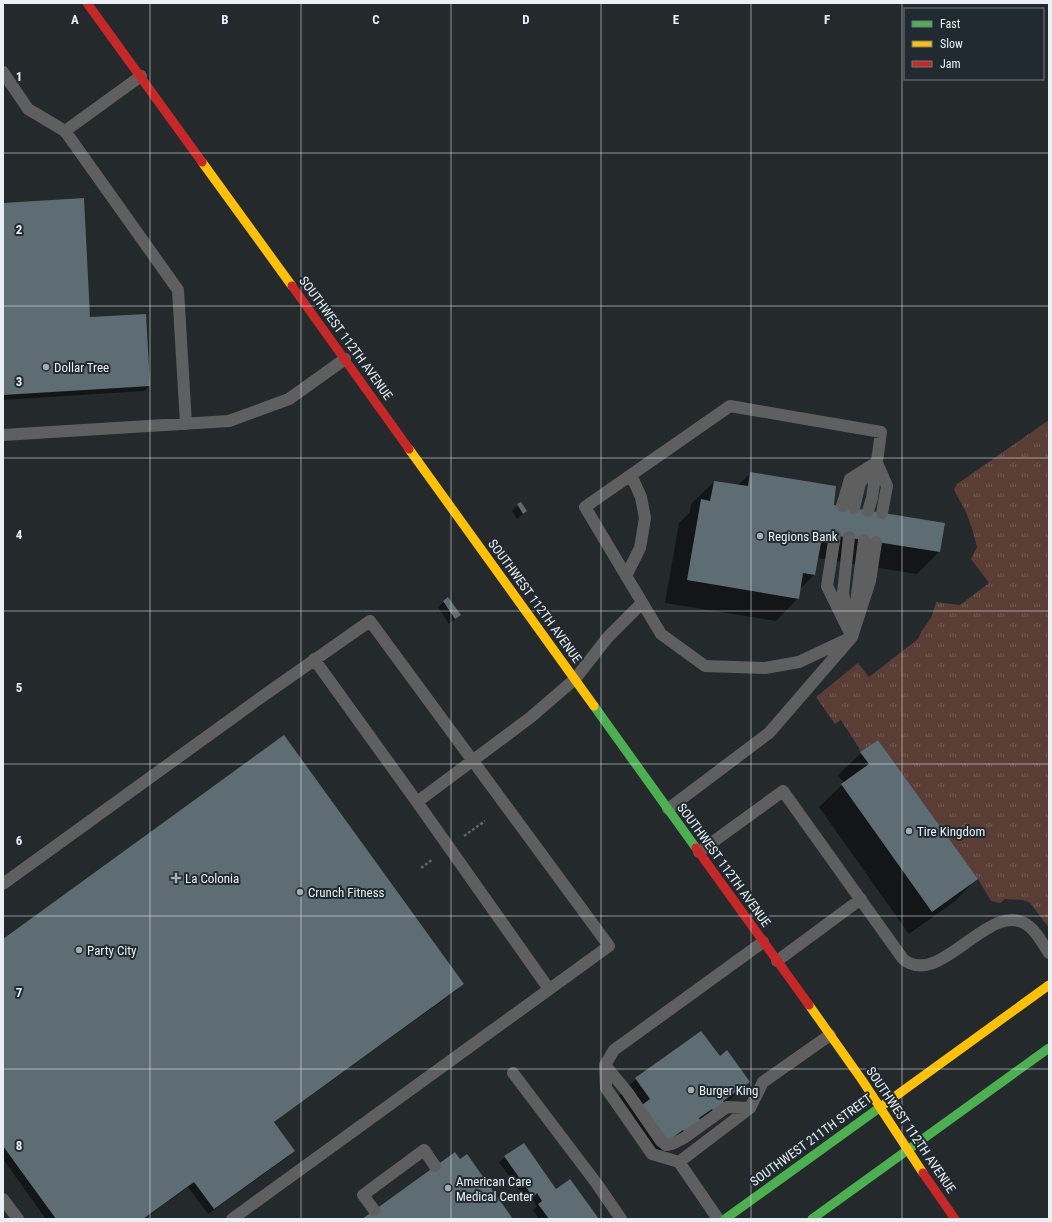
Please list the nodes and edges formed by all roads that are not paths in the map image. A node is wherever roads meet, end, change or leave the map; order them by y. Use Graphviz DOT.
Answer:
graph roads {
  1 [pos="87,3"];
  2 [pos="3,72"];
  3 [pos="140,76"];
  4 [pos="65,131"];
  5 [pos="345,359"];
  6 [pos="186,424"];
  7 [pos="3,435"];
  8 [pos="877,462"];
  9 [pos="631,475"];
  10 [pos="848,507"];
  11 [pos="868,511"];
  12 [pos="882,513"];
  13 [pos="836,535"];
  14 [pos="849,537"];
  15 [pos="864,540"];
  16 [pos="876,542"];
  17 [pos="626,576"];
  18 [pos="642,603"];
  19 [pos="852,637"];
  20 [pos="314,659"];
  21 [pos="575,679"];
  22 [pos="472,761"];
  23 [pos="417,802"];
  24 [pos="668,809"];
  25 [pos="699,852"];
  26 [pos="3,884"];
  27 [pos="861,899"];
  28 [pos="764,942"];
  29 [pos="1049,953"];
  30 [pos="777,961"];
  31 [pos="1049,985"];
  32 [pos="549,989"];
  33 [pos="830,1035"];
  34 [pos="1049,1048"];
  35 [pos="605,1065"];
  36 [pos="513,1073"];
  37 [pos="880,1106"];
  38 [pos="750,1108"];
  39 [pos="908,1150"];
  40 [pos="679,1162"];
  41 [pos="436,1166"];
  42 [pos="3,1199"];
  43 [pos="374,1210"];
  44 [pos="18,1219"];
  45 [pos="232,1219"];
  46 [pos="621,1219"];
  47 [pos="718,1219"];
  48 [pos="726,1219"];
  49 [pos="812,1219"];
  50 [pos="955,1219"];
  1 -- 3 [label="main road, SOUTHWEST 112TH AVENUE"];
  2 -- 4 [label="lane"];
  3 -- 4 [label="lane"];
  3 -- 5 [label="main road, SOUTHWEST 112TH AVENUE"];
  4 -- 6 [label="lane"];
  5 -- 6 [label="lane"];
  5 -- 21 [label="main road, SOUTHWEST 112TH AVENUE"];
  6 -- 7 [label="lane"];
  8 -- 9 [label="lane"];
  8 -- 10 [label="lane"];
  8 -- 11 [label="lane"];
  8 -- 12 [label="lane"];
  9 -- 17 [label="lane"];
  9 -- 17 [label="lane"];
  13 -- 19 [label="lane"];
  14 -- 19 [label="lane"];
  15 -- 19 [label="lane"];
  16 -- 19 [label="lane"];
  17 -- 18 [label="lane"];
  18 -- 19 [label="lane"];
  18 -- 21 [label="lane"];
  19 -- 24 [label="lane"];
  20 -- 22 [label="lane"];
  20 -- 23 [label="lane"];
  20 -- 26 [label="lane"];
  21 -- 22 [label="lane"];
  21 -- 24 [label="main road, SOUTHWEST 112TH AVENUE"];
  22 -- 23 [label="lane"];
  22 -- 32 [label="lane"];
  23 -- 32 [label="lane"];
  24 -- 25 [label="main road, SOUTHWEST 112TH AVENUE"];
  25 -- 27 [label="lane"];
  25 -- 28 [label="main road, SOUTHWEST 112TH AVENUE"];
  27 -- 29 [label="lane"];
  27 -- 30 [label="lane"];
  28 -- 30 [label="main road, SOUTHWEST 112TH AVENUE"];
  28 -- 35 [label="lane"];
  30 -- 33 [label="main road, SOUTHWEST 112TH AVENUE"];
  31 -- 37 [label="main road, SOUTHWEST 211TH STREET"];
  32 -- 45 [label="lane"];
  33 -- 37 [label="main road, SOUTHWEST 112TH AVENUE"];
  33 -- 38 [label="lane"];
  34 -- 39 [label="main road"];
  35 -- 38 [label="lane"];
  35 -- 40 [label="lane"];
  36 -- 46 [label="lane"];
  37 -- 39 [label="main road, SOUTHWEST 112TH AVENUE"];
  37 -- 48 [label="main road, SOUTHWEST 211TH STREET"];
  38 -- 40 [label="lane"];
  39 -- 49 [label="main road"];
  39 -- 50 [label="main road, SOUTHWEST 112TH AVENUE"];
  40 -- 47 [label="lane"];
  41 -- 43 [label="lane"];
  42 -- 44 [label="lane"];
}
